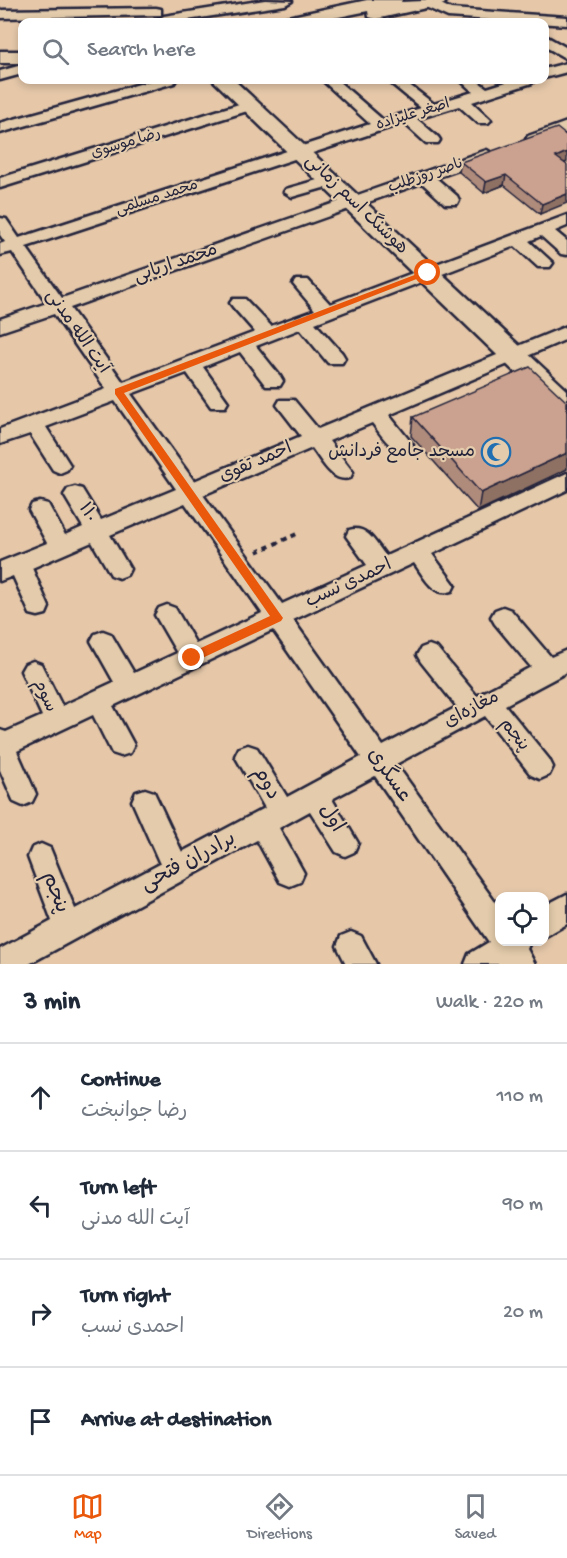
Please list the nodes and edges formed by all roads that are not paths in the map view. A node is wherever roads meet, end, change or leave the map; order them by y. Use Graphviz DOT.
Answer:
graph roads {
  1 [pos="393,0"];
  2 [pos="144,1"];
  3 [pos="285,1"];
  4 [pos="432,1"];
  5 [pos="0,14"];
  6 [pos="162,18"];
  7 [pos="309,18"];
  8 [pos="354,18"];
  9 [pos="516,18"];
  10 [pos="549,20"];
  11 [pos="567,21"];
  12 [pos="549,42"];
  13 [pos="0,47"];
  14 [pos="18,47"];
  15 [pos="567,55"];
  16 [pos="0,57"];
  17 [pos="18,57"];
  18 [pos="567,67"];
  19 [pos="18,70"];
  20 [pos="549,72"];
  21 [pos="0,76"];
  22 [pos="155,84"];
  23 [pos="228,84"];
  24 [pos="334,84"];
  25 [pos="399,84"];
  26 [pos="472,84"];
  27 [pos="514,84"];
  28 [pos="484,93"];
  29 [pos="460,100"];
  30 [pos="252,105"];
  31 [pos="431,109"];
  32 [pos="406,117"];
  33 [pos="483,120"];
  34 [pos="380,125"];
  35 [pos="567,127"];
  36 [pos="0,128"];
  37 [pos="432,140"];
  38 [pos="523,142"];
  39 [pos="299,150"];
  40 [pos="501,150"];
  41 [pos="425,177"];
  42 [pos="330,180"];
  43 [pos="0,183"];
  44 [pos="292,192"];
  45 [pos="451,200"];
  46 [pos="353,202"];
  47 [pos="567,220"];
  48 [pos="0,223"];
  49 [pos="543,229"];
  50 [pos="517,239"];
  51 [pos="8,247"];
  52 [pos="567,250"];
  53 [pos="544,263"];
  54 [pos="428,273"];
  55 [pos="302,284"];
  56 [pos="239,303"];
  57 [pos="58,305"];
  58 [pos="327,312"];
  59 [pos="303,321"];
  60 [pos="0,326"];
  61 [pos="567,332"];
  62 [pos="267,334"];
  63 [pos="244,344"];
  64 [pos="513,355"];
  65 [pos="335,358"];
  66 [pos="190,364"];
  67 [pos="273,381"];
  68 [pos="118,392"];
  69 [pos="218,402"];
  70 [pos="287,405"];
  71 [pos="567,406"];
  72 [pos="375,413"];
  73 [pos="34,424"];
  74 [pos="1,433"];
  75 [pos="315,438"];
  76 [pos="403,445"];
  77 [pos="60,465"];
  78 [pos="343,472"];
  79 [pos="567,481"];
  80 [pos="189,492"];
  81 [pos="75,495"];
  82 [pos="40,510"];
  83 [pos="98,530"];
  84 [pos="357,536"];
  85 [pos="60,546"];
  86 [pos="418,552"];
  87 [pos="9,568"];
  88 [pos="382,568"];
  89 [pos="119,569"];
  90 [pos="444,585"];
  91 [pos="39,607"];
  92 [pos="167,615"];
  93 [pos="504,617"];
  94 [pos="278,618"];
  95 [pos="103,641"];
  96 [pos="429,655"];
  97 [pos="192,658"];
  98 [pos="561,666"];
  99 [pos="33,671"];
  100 [pos="129,687"];
  101 [pos="98,701"];
  102 [pos="481,706"];
  103 [pos="56,720"];
  104 [pos="1,745"];
  105 [pos="121,745"];
  106 [pos="248,756"];
  107 [pos="378,761"];
  108 [pos="540,767"];
  109 [pos="24,794"];
  110 [pos="315,795"];
  111 [pos="145,801"];
  112 [pos="272,818"];
  113 [pos="345,843"];
  114 [pos="41,857"];
  115 [pos="176,870"];
  116 [pos="290,873"];
  117 [pos="567,908"];
  118 [pos="549,920"];
  119 [pos="495,924"];
  120 [pos="68,928"];
  121 [pos="508,946"];
  122 [pos="0,964"];
  123 [pos="479,964"];
  1 -- 7 [label="street"];
  2 -- 6 [label="street"];
  3 -- 6 [label="street"];
  4 -- 8 [label="street"];
  4 -- 9 [label="street"];
  5 -- 6 [label="street"];
  10 -- 11 [label="street"];
  12 -- 15 [label="street"];
  13 -- 14 [label="street"];
  16 -- 17 [label="street"];
  18 -- 20 [label="street"];
  19 -- 21 [label="street"];
  22 -- 36 [label="street"];
  23 -- 30 [label="street, هوشنگ اسم زمانی"];
  24 -- 34 [label="street"];
  25 -- 31 [label="street"];
  26 -- 28 [label="street"];
  27 -- 28 [label="street, اصغر علیزاده"];
  28 -- 29 [label="street, اصغر علیزاده"];
  29 -- 31 [label="street, اصغر علیزاده"];
  29 -- 33 [label="street"];
  30 -- 39 [label="street, هوشنگ اسم زمانی"];
  30 -- 43 [label="street, رضا موسوی"];
  31 -- 32 [label="street, اصغر علیزاده"];
  32 -- 34 [label="street, اصغر علیزاده"];
  32 -- 37 [label="street"];
  34 -- 39 [label="street, اصغر علیزاده"];
  35 -- 38 [label="street"];
  39 -- 42 [label="street, هوشنگ اسم زمانی"];
  39 -- 51 [label="street, محمد مسلمی"];
  40 -- 41 [label="street, ناصر روزطلب"];
  41 -- 45 [label="street"];
  41 -- 46 [label="street, ناصر روزطلب"];
  42 -- 44 [label="street"];
  42 -- 46 [label="street, هوشنگ اسم زمانی"];
  46 -- 54 [label="street, هوشنگ اسم زمانی"];
  46 -- 57 [label="street, محمد اربابی"];
  47 -- 49 [label="street"];
  48 -- 51 [label="street, آیت‌ الله مدنی"];
  49 -- 50 [label="street"];
  49 -- 52 [label="street"];
  50 -- 53 [label="street"];
  50 -- 54 [label="street"];
  51 -- 57 [label="street, آیت‌ الله مدنی"];
  54 -- 58 [label="street"];
  54 -- 64 [label="street, هوشنگ اسم زمانی"];
  55 -- 58 [label="street"];
  56 -- 62 [label="street"];
  57 -- 60 [label="street, محمد اربابی"];
  57 -- 68 [label="street, آیت‌ الله مدنی"];
  58 -- 59 [label="street"];
  59 -- 62 [label="street"];
  59 -- 65 [label="street"];
  61 -- 64 [label="street, احمد تقوی"];
  62 -- 63 [label="street"];
  63 -- 66 [label="street"];
  63 -- 67 [label="street"];
  64 -- 71 [label="street, هوشنگ اسم زمانی"];
  64 -- 72 [label="street, احمد تقوی"];
  66 -- 68 [label="street"];
  66 -- 69 [label="street"];
  68 -- 73 [label="street"];
  68 -- 80 [label="street, آیت‌ الله مدنی"];
  70 -- 75 [label="street"];
  72 -- 75 [label="street, احمد تقوی"];
  72 -- 76 [label="street"];
  73 -- 74 [label="street"];
  73 -- 77 [label="street"];
  75 -- 78 [label="street"];
  75 -- 80 [label="street, احمد تقوی"];
  79 -- 86 [label="street, احمدی نسب"];
  80 -- 83 [label="street, احمد تقوی"];
  80 -- 94 [label="street, آیت‌ الله مدنی"];
  81 -- 83 [label="street, ۱۱۰"];
  82 -- 85 [label="street"];
  83 -- 85 [label="street, احمد تقوی"];
  83 -- 89 [label="street, ۱۱۰"];
  84 -- 88 [label="street"];
  85 -- 87 [label="street, احمد تقوی"];
  86 -- 88 [label="street, احمدی نسب"];
  86 -- 90 [label="street"];
  87 -- 91 [label="street"];
  88 -- 94 [label="street, احمدی نسب"];
  92 -- 97 [label="street"];
  93 -- 98 [label="street"];
  94 -- 97 [label="street, احمدی نسب"];
  94 -- 107 [label="street, عسگری"];
  95 -- 100 [label="street"];
  96 -- 102 [label="street, پنجم"];
  97 -- 100 [label="street, احمدی نسب"];
  98 -- 102 [label="street, مغازه‌ای"];
  99 -- 103 [label="street, سوم"];
  100 -- 101 [label="street, احمدی نسب"];
  101 -- 103 [label="street, احمدی نسب"];
  101 -- 105 [label="street"];
  102 -- 107 [label="street, مغازه‌ای"];
  102 -- 108 [label="street, پنجم"];
  103 -- 104 [label="street, احمدی نسب"];
  104 -- 109 [label="street"];
  106 -- 112 [label="street, دوم"];
  107 -- 110 [label="street, برادران فتحی"];
  107 -- 119 [label="street, عسگری"];
  110 -- 112 [label="street, برادران فتحی"];
  110 -- 113 [label="street, اول"];
  111 -- 115 [label="street"];
  112 -- 115 [label="street, برادران فتحی"];
  112 -- 116 [label="street"];
  114 -- 120 [label="street, پنجم"];
  115 -- 120 [label="street, برادران فتحی"];
  117 -- 118 [label="street"];
  120 -- 122 [label="street, برادران فتحی"];
  121 -- 123 [label="street"];
}
